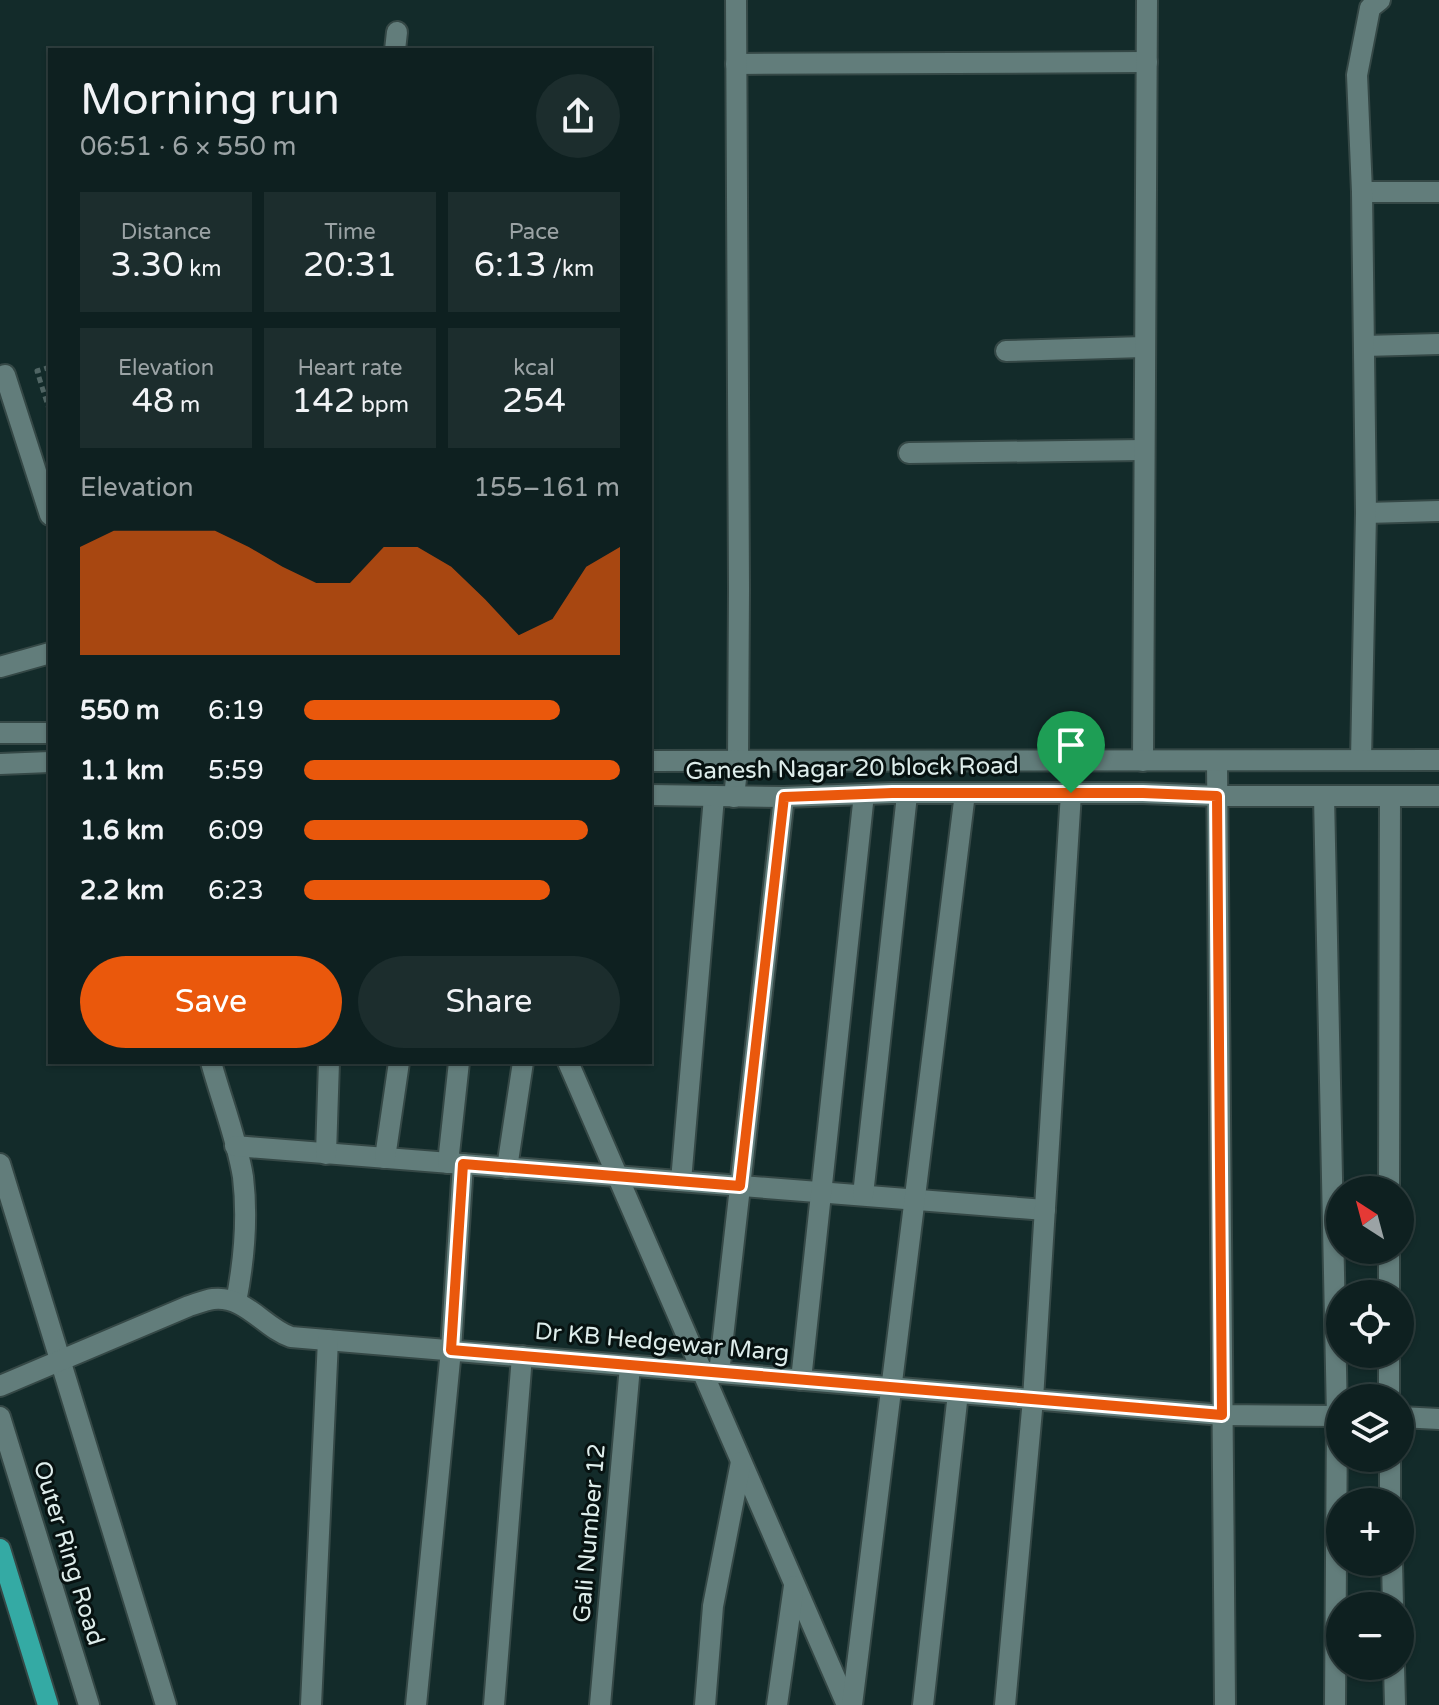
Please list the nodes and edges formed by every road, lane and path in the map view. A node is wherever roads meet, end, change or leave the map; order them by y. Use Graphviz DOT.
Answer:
graph roads {
  1 [pos="736,0"];
  2 [pos="1147,0"];
  3 [pos="1380,0"];
  4 [pos="1147,62"];
  5 [pos="736,64"];
  6 [pos="1362,192"];
  7 [pos="1439,192"];
  8 [pos="1439,344"];
  9 [pos="1364,346"];
  10 [pos="1144,347"];
  11 [pos="1006,351"];
  12 [pos="48,368"];
  13 [pos="5,375"];
  14 [pos="48,406"];
  15 [pos="1143,450"];
  16 [pos="909,453"];
  17 [pos="48,509"];
  18 [pos="1439,511"];
  19 [pos="1366,513"];
  20 [pos="48,654"];
  21 [pos="0,667"];
  22 [pos="0,733"];
  23 [pos="48,733"];
  24 [pos="1361,760"];
  25 [pos="1439,760"];
  26 [pos="652,761"];
  27 [pos="738,761"];
  28 [pos="1143,761"];
  29 [pos="1217,761"];
  30 [pos="48,762"];
  31 [pos="2,765"];
  32 [pos="965,793"];
  33 [pos="1071,793"];
  34 [pos="864,794"];
  35 [pos="652,795"];
  36 [pos="907,795"];
  37 [pos="1217,796"];
  38 [pos="1324,796"];
  39 [pos="1390,796"];
  40 [pos="1439,796"];
  41 [pos="724,797"];
  42 [pos="784,797"];
  43 [pos="212,1064"];
  44 [pos="329,1064"];
  45 [pos="399,1064"];
  46 [pos="459,1064"];
  47 [pos="523,1064"];
  48 [pos="569,1064"];
  49 [pos="235,1146"];
  50 [pos="326,1154"];
  51 [pos="385,1158"];
  52 [pos="0,1164"];
  53 [pos="456,1164"];
  54 [pos="507,1168"];
  55 [pos="618,1176"];
  56 [pos="1389,1176"];
  57 [pos="681,1181"];
  58 [pos="740,1186"];
  59 [pos="821,1192"];
  60 [pos="863,1195"];
  61 [pos="914,1199"];
  62 [pos="1045,1210"];
  63 [pos="236,1302"];
  64 [pos="328,1340"];
  65 [pos="451,1350"];
  66 [pos="522,1356"];
  67 [pos="61,1362"];
  68 [pos="630,1366"];
  69 [pos="711,1372"];
  70 [pos="801,1380"];
  71 [pos="1338,1384"];
  72 [pos="0,1386"];
  73 [pos="891,1387"];
  74 [pos="958,1393"];
  75 [pos="1033,1399"];
  76 [pos="1222,1415"];
  77 [pos="1326,1416"];
  78 [pos="0,1417"];
  79 [pos="1414,1418"];
  80 [pos="1439,1419"];
  81 [pos="741,1462"];
  82 [pos="1338,1472"];
  83 [pos="0,1549"];
  84 [pos="795,1584"];
  85 [pos="1394,1680"];
  86 [pos="48,1705"];
  87 [pos="89,1705"];
  88 [pos="166,1705"];
  89 [pos="311,1705"];
  90 [pos="416,1705"];
  91 [pos="494,1705"];
  92 [pos="600,1705"];
  93 [pos="705,1705"];
  94 [pos="777,1705"];
  95 [pos="849,1705"];
  96 [pos="923,1705"];
  97 [pos="1005,1705"];
  98 [pos="1225,1705"];
  99 [pos="1335,1705"];
  100 [pos="1395,1705"];
  1 -- 5 [label="street"];
  2 -- 4 [label="street"];
  3 -- 6 [label="street"];
  4 -- 5 [label="street"];
  4 -- 10 [label="street"];
  5 -- 27 [label="street"];
  6 -- 7 [label="street"];
  6 -- 9 [label="street"];
  8 -- 9 [label="street"];
  9 -- 19 [label="street"];
  10 -- 11 [label="street"];
  10 -- 15 [label="street"];
  12 -- 14 [label="path"];
  13 -- 17 [label="street"];
  15 -- 16 [label="street"];
  15 -- 28 [label="street"];
  18 -- 19 [label="street"];
  19 -- 24 [label="street"];
  20 -- 21 [label="street"];
  22 -- 23 [label="street"];
  24 -- 25 [label="street, Ganesh Nagar 20 block Road"];
  24 -- 29 [label="street, Ganesh Nagar 20 block Road"];
  26 -- 27 [label="street, Ganesh Nagar 20 block Road"];
  27 -- 28 [label="street, Ganesh Nagar 20 block Road"];
  27 -- 41 [label="street"];
  28 -- 29 [label="street, Ganesh Nagar 20 block Road"];
  29 -- 37 [label="street"];
  30 -- 31 [label="street"];
  32 -- 33 [label="street, Ganesh Nagar 20 block Road"];
  32 -- 36 [label="street, Ganesh Nagar 20 block Road"];
  32 -- 61 [label="street"];
  33 -- 37 [label="street, Ganesh Nagar 20 block Road"];
  33 -- 62 [label="street"];
  34 -- 36 [label="street, Ganesh Nagar 20 block Road"];
  34 -- 42 [label="street, Ganesh Nagar 20 block Road"];
  34 -- 59 [label="street"];
  35 -- 41 [label="street, Ganesh Nagar 20 block Road"];
  36 -- 60 [label="street"];
  37 -- 38 [label="street, Ganesh Nagar 20 block Road"];
  37 -- 76 [label="street"];
  38 -- 39 [label="street, Ganesh Nagar 20 block Road"];
  38 -- 71 [label="street"];
  39 -- 40 [label="street, Ganesh Nagar 20 block Road"];
  39 -- 56 [label="street"];
  41 -- 42 [label="street, Ganesh Nagar 20 block Road"];
  41 -- 57 [label="street"];
  42 -- 58 [label="street"];
  43 -- 49 [label="street"];
  44 -- 50 [label="street"];
  45 -- 51 [label="street"];
  46 -- 53 [label="street"];
  47 -- 54 [label="street"];
  48 -- 55 [label="street"];
  49 -- 50 [label="street"];
  49 -- 63 [label="street"];
  50 -- 51 [label="street"];
  51 -- 53 [label="street"];
  52 -- 67 [label="street"];
  53 -- 54 [label="street"];
  53 -- 65 [label="street"];
  54 -- 55 [label="street"];
  55 -- 57 [label="street"];
  55 -- 69 [label="street"];
  57 -- 58 [label="street"];
  58 -- 59 [label="street"];
  58 -- 69 [label="street"];
  59 -- 60 [label="street"];
  59 -- 70 [label="street"];
  60 -- 61 [label="street"];
  61 -- 62 [label="street"];
  61 -- 73 [label="street"];
  62 -- 75 [label="street"];
  63 -- 64 [label="street, Dr KB Hedgewar Marg"];
  63 -- 67 [label="street"];
  64 -- 65 [label="street, Dr KB Hedgewar Marg"];
  64 -- 89 [label="street"];
  65 -- 66 [label="street, Dr KB Hedgewar Marg"];
  65 -- 90 [label="street"];
  66 -- 68 [label="street, Dr KB Hedgewar Marg"];
  66 -- 91 [label="street"];
  67 -- 72 [label="street"];
  67 -- 88 [label="street"];
  68 -- 69 [label="street, Dr KB Hedgewar Marg"];
  68 -- 92 [label="street, Gali Number 12"];
  69 -- 70 [label="street, Dr KB Hedgewar Marg"];
  69 -- 81 [label="street"];
  70 -- 73 [label="street, Dr KB Hedgewar Marg"];
  73 -- 74 [label="street, Dr KB Hedgewar Marg"];
  73 -- 95 [label="street"];
  74 -- 75 [label="street, Dr KB Hedgewar Marg"];
  74 -- 96 [label="street"];
  75 -- 76 [label="street, Dr KB Hedgewar Marg"];
  75 -- 97 [label="street"];
  76 -- 77 [label="street, Dr KB Hedgewar Marg"];
  76 -- 98 [label="street"];
  78 -- 87 [label="street, Outer Ring Road"];
  79 -- 80 [label="street"];
  81 -- 84 [label="street"];
  81 -- 93 [label="street"];
  82 -- 99 [label="street"];
  83 -- 86 [label="main road"];
  84 -- 94 [label="street"];
  84 -- 95 [label="street"];
  85 -- 100 [label="street"];
}
